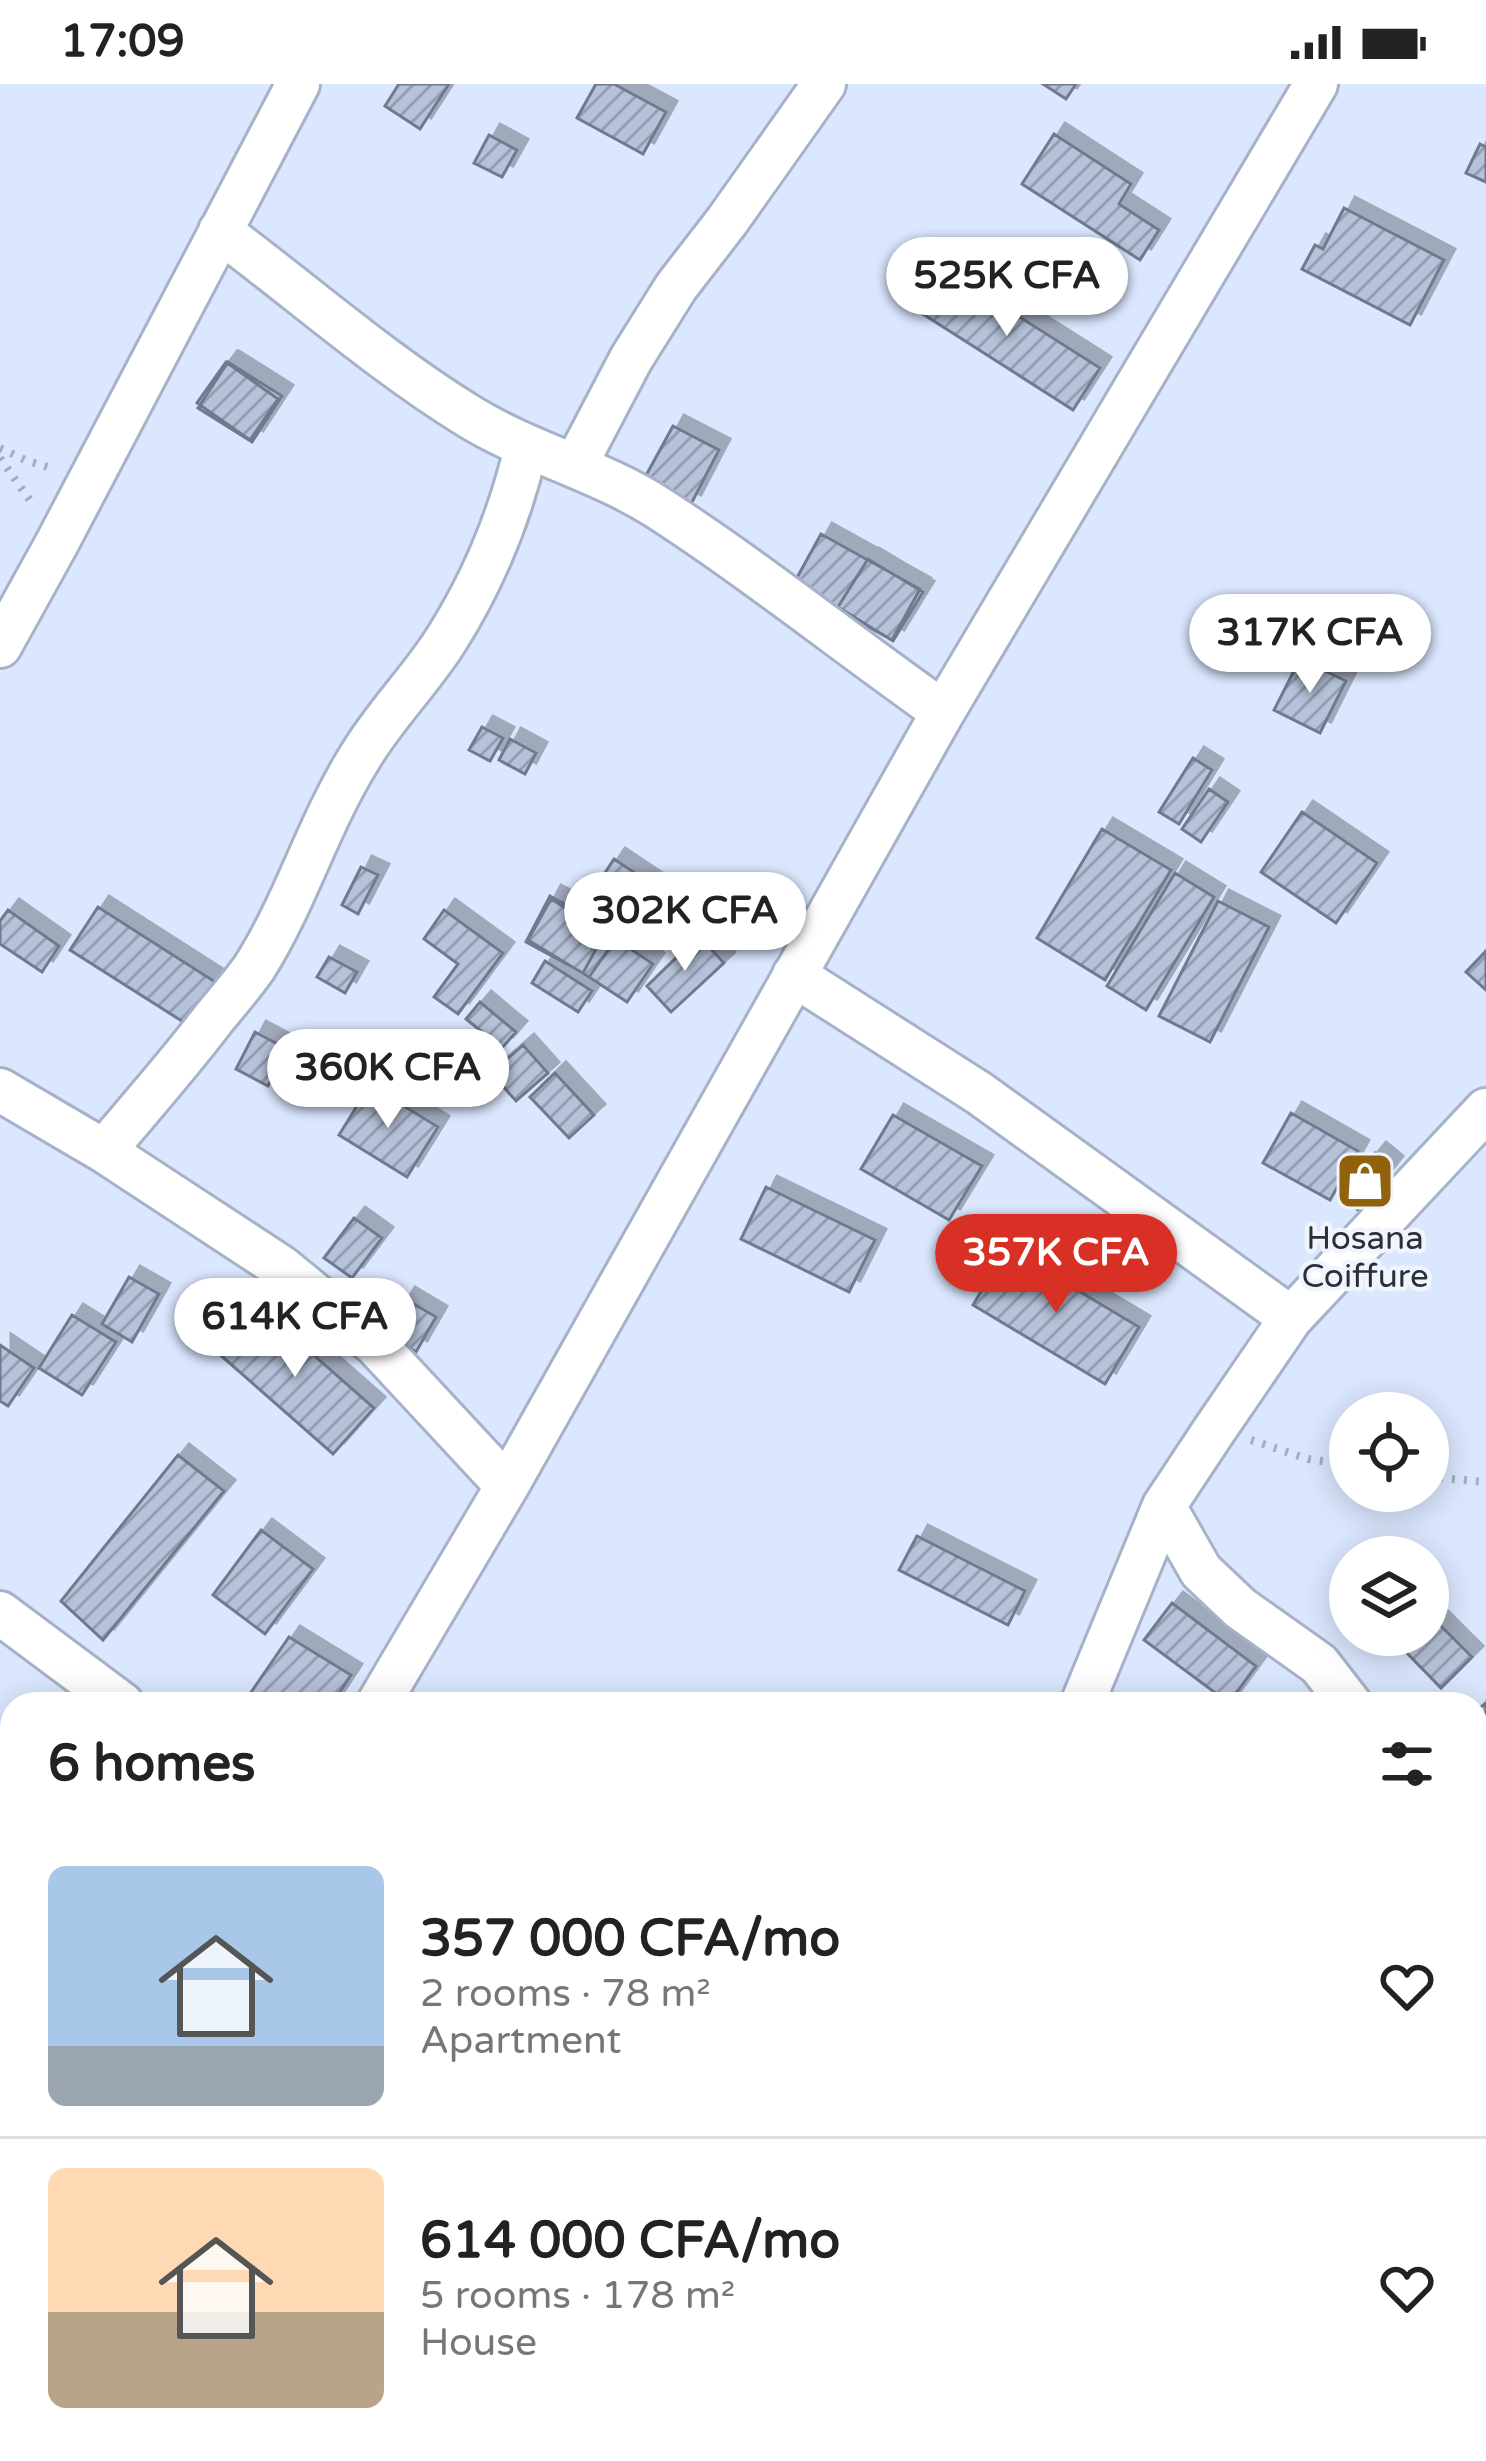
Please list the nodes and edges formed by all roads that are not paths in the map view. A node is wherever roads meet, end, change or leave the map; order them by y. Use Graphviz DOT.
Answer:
graph roads {
  1 [pos="298,84"];
  2 [pos="824,84"];
  3 [pos="1316,84"];
  4 [pos="220,231"];
  5 [pos="526,448"];
  6 [pos="576,464"];
  7 [pos="0,646"];
  8 [pos="943,712"];
  9 [pos="794,975"];
  10 [pos="0,1090"];
  11 [pos="1486,1110"];
  12 [pos="104,1151"];
  13 [pos="1291,1318"];
  14 [pos="507,1486"];
  15 [pos="1164,1506"];
  16 [pos="0,1613"];
  17 [pos="106,1692"];
  18 [pos="385,1692"];
  19 [pos="1087,1692"];
  20 [pos="1341,1692"];
  1 -- 4 [label="street"];
  2 -- 6 [label="street"];
  3 -- 8 [label="street"];
  4 -- 5 [label="street"];
  4 -- 7 [label="street"];
  5 -- 6 [label="street"];
  5 -- 12 [label="street"];
  6 -- 8 [label="street"];
  8 -- 9 [label="street"];
  9 -- 13 [label="street"];
  9 -- 14 [label="street"];
  10 -- 12 [label="street"];
  11 -- 13 [label="street"];
  12 -- 14 [label="street"];
  13 -- 15 [label="street"];
  14 -- 18 [label="street"];
  15 -- 19 [label="street"];
  15 -- 20 [label="street"];
  16 -- 17 [label="street"];
}
